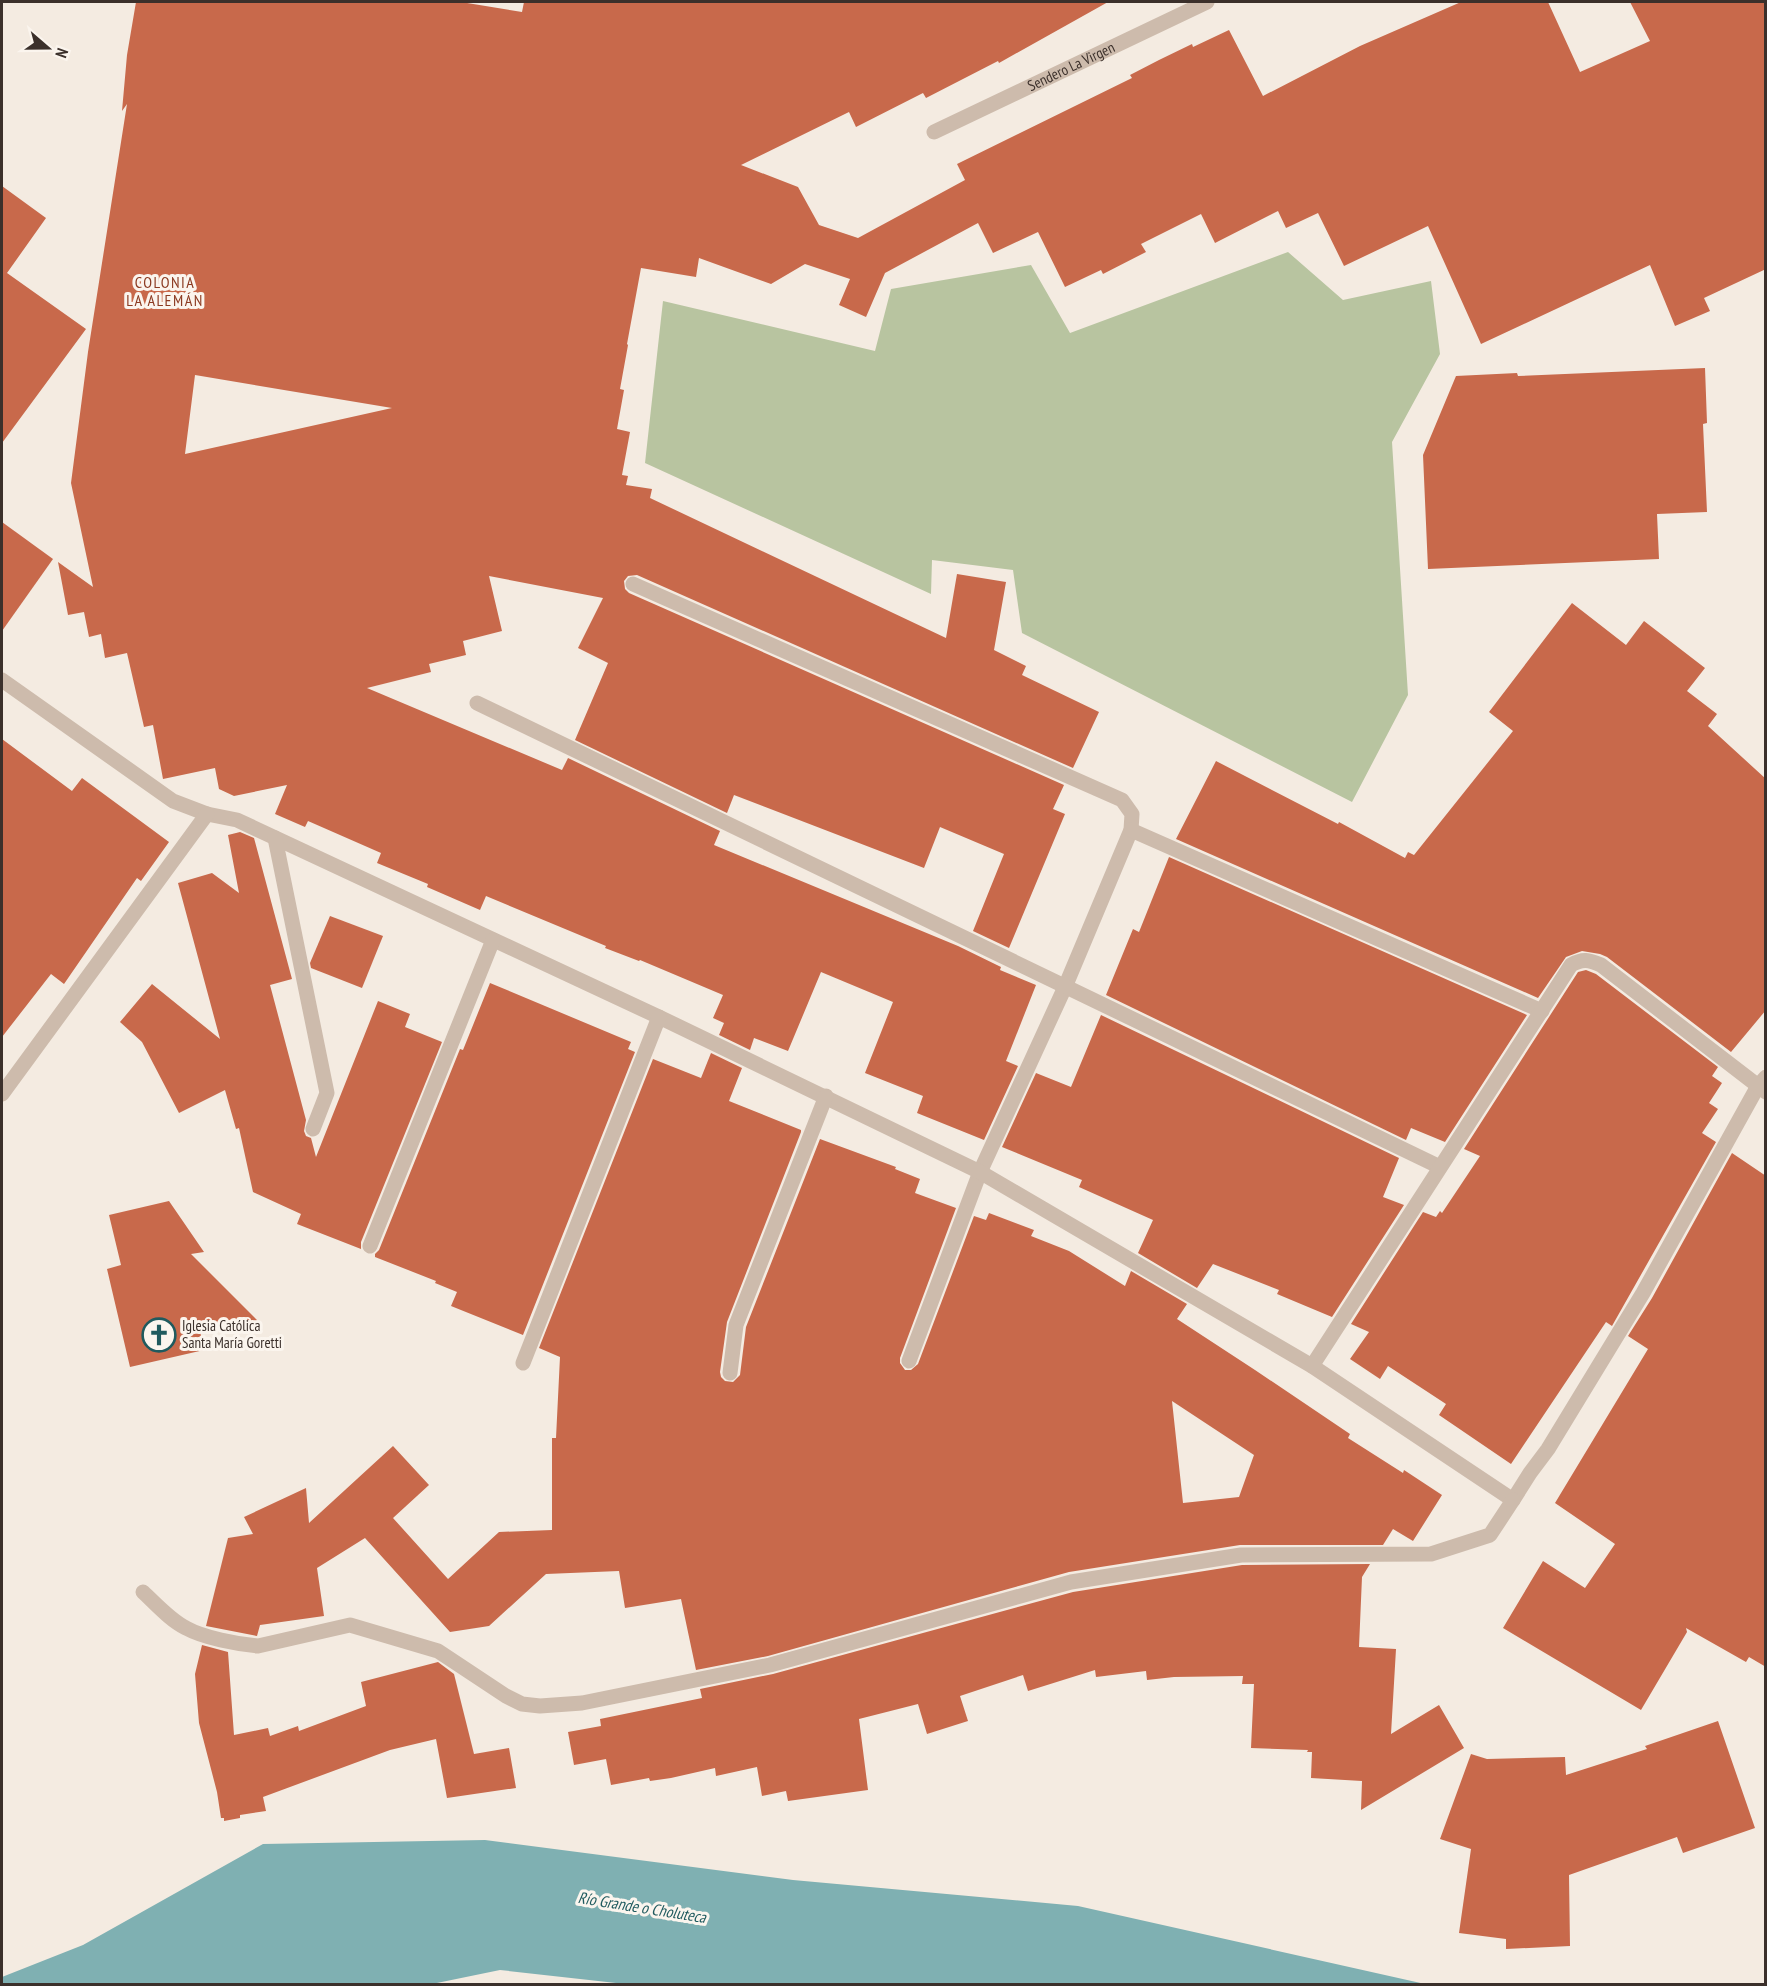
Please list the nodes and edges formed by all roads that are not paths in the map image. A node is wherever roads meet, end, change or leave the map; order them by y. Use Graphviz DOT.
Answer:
graph roads {
  1 [pos="1207,2"];
  2 [pos="934,132"];
  3 [pos="633,584"];
  4 [pos="2,680"];
  5 [pos="477,703"];
  6 [pos="207,814"];
  7 [pos="1131,830"];
  8 [pos="275,838"];
  9 [pos="493,940"];
  10 [pos="1065,987"];
  11 [pos="1542,1011"];
  12 [pos="659,1017"];
  13 [pos="1763,1085"];
  14 [pos="2,1095"];
  15 [pos="826,1096"];
  16 [pos="313,1129"];
  17 [pos="1440,1167"];
  18 [pos="980,1172"];
  19 [pos="370,1245"];
  20 [pos="909,1361"];
  21 [pos="523,1364"];
  22 [pos="1312,1366"];
  23 [pos="730,1373"];
  24 [pos="1513,1500"];
  25 [pos="143,1592"];
  1 -- 2 [label="street, Sendero La Virgen"];
  3 -- 7 [label="street"];
  4 -- 6 [label="street"];
  5 -- 10 [label="street"];
  6 -- 8 [label="street"];
  6 -- 14 [label="street"];
  7 -- 10 [label="street"];
  7 -- 11 [label="street"];
  8 -- 9 [label="street"];
  8 -- 16 [label="street"];
  9 -- 12 [label="street"];
  9 -- 19 [label="street"];
  10 -- 17 [label="street"];
  10 -- 18 [label="street"];
  11 -- 13 [label="street"];
  11 -- 17 [label="street"];
  12 -- 15 [label="street"];
  12 -- 21 [label="street"];
  13 -- 24 [label="street"];
  15 -- 18 [label="street"];
  15 -- 23 [label="street"];
  17 -- 22 [label="street"];
  18 -- 20 [label="street"];
  18 -- 22 [label="street"];
  22 -- 24 [label="street"];
  24 -- 25 [label="street"];
}
